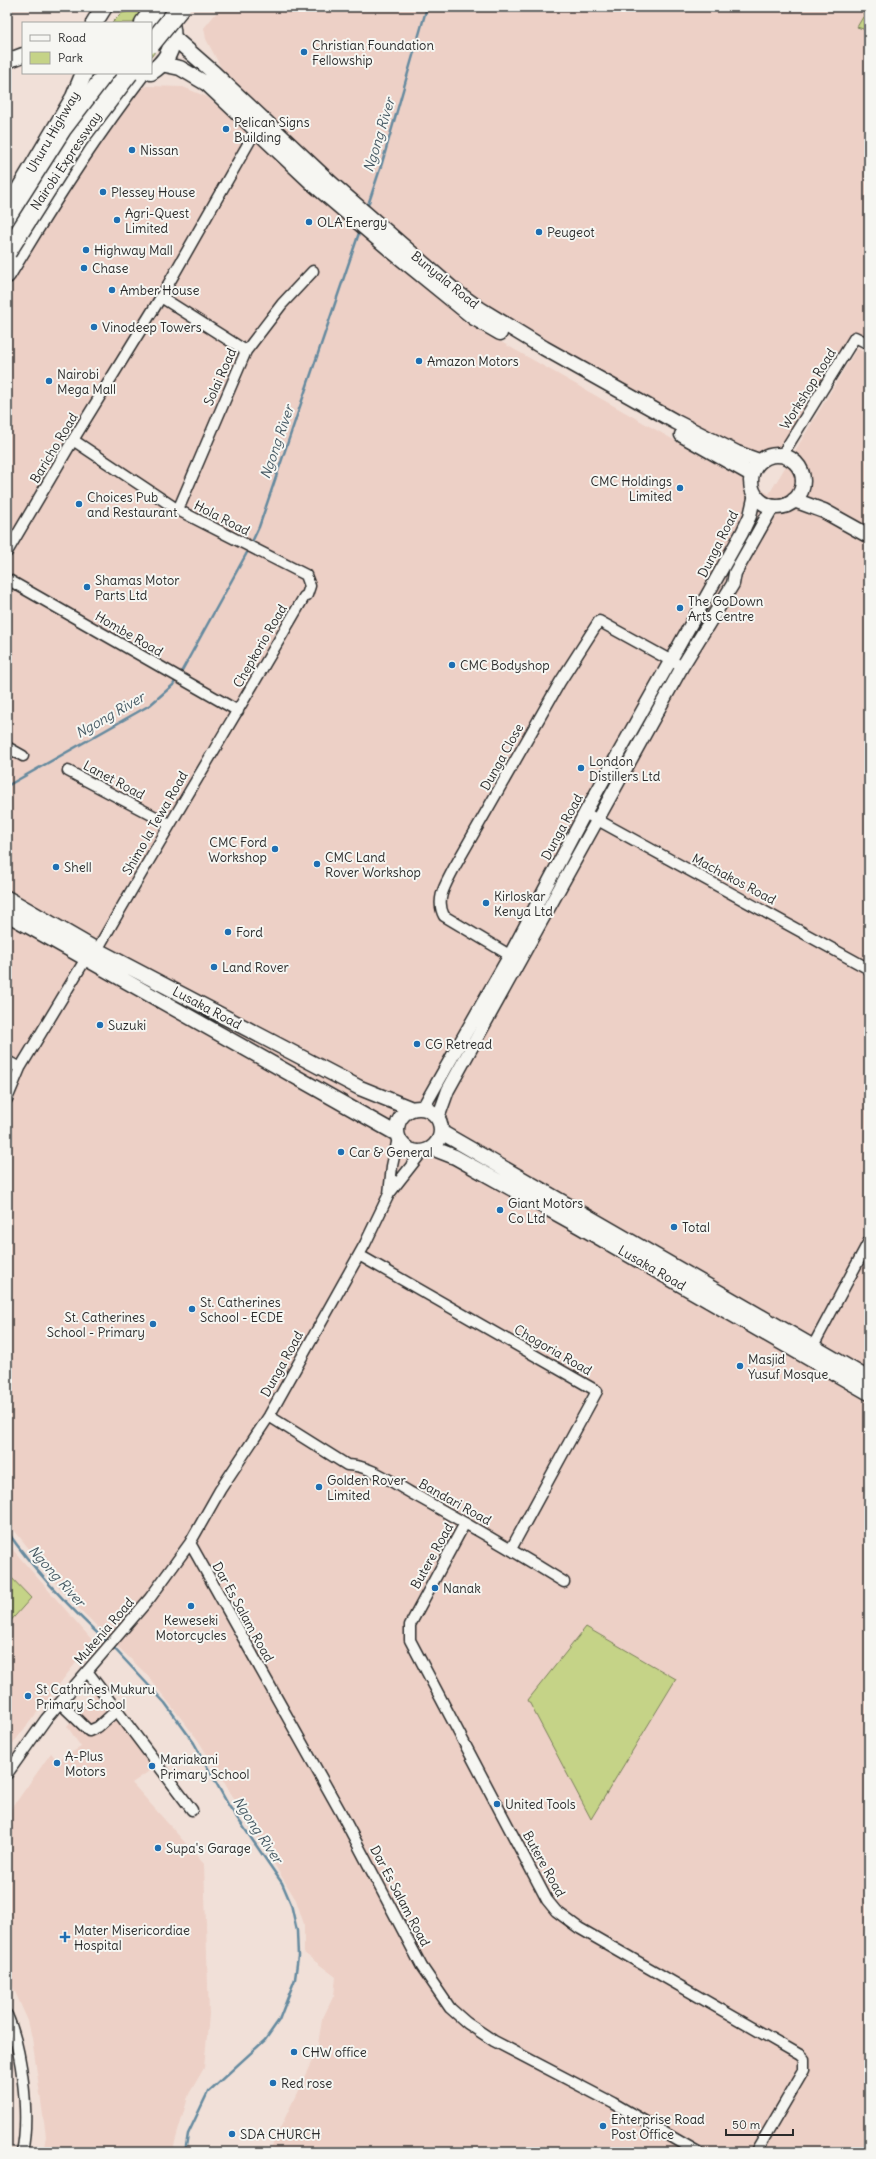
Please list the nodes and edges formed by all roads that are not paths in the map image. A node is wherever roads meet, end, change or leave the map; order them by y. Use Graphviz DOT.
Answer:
graph roads {
  1 [pos="156,7"];
  2 [pos="160,7"];
  3 [pos="181,7"];
  4 [pos="187,7"];
  5 [pos="145,22"];
  6 [pos="173,32"];
  7 [pos="152,43"];
  8 [pos="22,55"];
  9 [pos="7,61"];
  10 [pos="152,67"];
  11 [pos="152,70"];
  12 [pos="84,74"];
  13 [pos="106,74"];
  14 [pos="122,74"];
  15 [pos="138,74"];
  16 [pos="143,74"];
  17 [pos="144,74"];
  18 [pos="256,130"];
  19 [pos="7,210"];
  20 [pos="7,227"];
  21 [pos="7,252"];
  22 [pos="312,271"];
  23 [pos="7,276"];
  24 [pos="161,297"];
  25 [pos="869,344"];
  26 [pos="246,351"];
  27 [pos="73,440"];
  28 [pos="782,455"];
  29 [pos="759,461"];
  30 [pos="751,474"];
  31 [pos="803,485"];
  32 [pos="754,494"];
  33 [pos="794,500"];
  34 [pos="773,506"];
  35 [pos="178,510"];
  36 [pos="824,511"];
  37 [pos="869,536"];
  38 [pos="7,552"];
  39 [pos="7,579"];
  40 [pos="307,595"];
  41 [pos="671,660"];
  42 [pos="682,667"];
  43 [pos="238,712"];
  44 [pos="7,747"];
  45 [pos="23,756"];
  46 [pos="68,771"];
  47 [pos="585,813"];
  48 [pos="597,820"];
  49 [pos="169,824"];
  50 [pos="7,898"];
  51 [pos="7,914"];
  52 [pos="97,950"];
  53 [pos="515,958"];
  54 [pos="85,960"];
  55 [pos="869,970"];
  56 [pos="7,1061"];
  57 [pos="20,1068"];
  58 [pos="7,1099"];
  59 [pos="418,1108"];
  60 [pos="438,1118"];
  61 [pos="441,1132"];
  62 [pos="398,1136"];
  63 [pos="427,1150"];
  64 [pos="389,1194"];
  65 [pos="869,1241"];
  66 [pos="359,1255"];
  67 [pos="813,1346"];
  68 [pos="869,1379"];
  69 [pos="869,1393"];
  70 [pos="269,1416"];
  71 [pos="465,1523"];
  72 [pos="190,1543"];
  73 [pos="511,1549"];
  74 [pos="564,1582"];
  75 [pos="87,1671"];
  76 [pos="60,1703"];
  77 [pos="117,1710"];
  78 [pos="7,1774"];
  79 [pos="192,1810"];
  80 [pos="7,2015"];
  81 [pos="22,2152"];
  82 [pos="698,2152"];
  83 [pos="756,2152"];
  1 -- 5 [label="highway"];
  2 -- 6 [label="highway"];
  3 -- 7 [label="highway, bridge"];
  4 -- 6 [label="highway"];
  6 -- 10 [label="highway"];
  6 -- 29 [label="main road, Bunyala Road"];
  8 -- 9 [label="main road"];
  11 -- 18 [label="main road, Bunyala Road"];
  12 -- 19 [label="highway, Uhuru Highway"];
  13 -- 20 [label="highway, Nairobi Expressway"];
  14 -- 15 [label="highway"];
  16 -- 21 [label="highway, Nairobi Expressway, bridge"];
  17 -- 23 [label="highway"];
  18 -- 24 [label="street, Baricho Road"];
  18 -- 30 [label="main road, Bunyala Road"];
  22 -- 26 [label="street, Solai Road"];
  24 -- 26 [label="street"];
  24 -- 27 [label="street, Baricho Road"];
  25 -- 28 [label="street, Workshop Road"];
  26 -- 35 [label="street, Solai Road"];
  27 -- 35 [label="street, Hola Road"];
  27 -- 38 [label="street, Baricho Road"];
  28 -- 29 [label="main road"];
  28 -- 31 [label="main road"];
  29 -- 30 [label="main road"];
  30 -- 32 [label="main road"];
  31 -- 33 [label="main road"];
  31 -- 36 [label="main road"];
  32 -- 34 [label="main road"];
  32 -- 41 [label="street, Dunga Road"];
  33 -- 34 [label="main road"];
  33 -- 36 [label="main road"];
  34 -- 42 [label="street, Dunga Road"];
  35 -- 40 [label="street, Hola Road"];
  36 -- 37 [label="main road"];
  39 -- 43 [label="street, Hombe Road"];
  40 -- 43 [label="street, Chepkorio Road"];
  41 -- 42 [label="street, Dunga Close"];
  41 -- 47 [label="street, Dunga Road"];
  41 -- 53 [label="street, Dunga Close"];
  42 -- 48 [label="street, Dunga Road"];
  43 -- 49 [label="street, Shimo la Tewa Road"];
  44 -- 45 [label="street"];
  46 -- 49 [label="street, Lanet Road"];
  47 -- 48 [label="street, Machakos Road"];
  47 -- 53 [label="street, Dunga Road"];
  48 -- 53 [label="street, Dunga Road"];
  48 -- 55 [label="street, Machakos Road"];
  49 -- 52 [label="street, Shimo la Tewa Road"];
  50 -- 52 [label="main road, Lusaka Road"];
  51 -- 54 [label="main road, Lusaka Road"];
  52 -- 59 [label="main road, Lusaka Road"];
  53 -- 59 [label="street, Dunga Road"];
  53 -- 60 [label="street, Dunga Road"];
  54 -- 57 [label="street"];
  54 -- 62 [label="main road, Lusaka Road"];
  56 -- 57 [label="street"];
  57 -- 58 [label="street"];
  59 -- 60 [label="main road"];
  59 -- 62 [label="main road"];
  60 -- 61 [label="main road"];
  61 -- 63 [label="main road"];
  61 -- 67 [label="main road, Lusaka Road"];
  62 -- 63 [label="main road"];
  62 -- 64 [label="street, Dunga Road"];
  63 -- 64 [label="street, Dunga Road"];
  63 -- 69 [label="main road, Lusaka Road"];
  64 -- 66 [label="street, Dunga Road"];
  65 -- 67 [label="street"];
  66 -- 70 [label="street, Dunga Road"];
  66 -- 73 [label="street, Chogoria Road"];
  67 -- 68 [label="main road, Lusaka Road"];
  70 -- 71 [label="street, Bandari Road"];
  70 -- 72 [label="street, Dunga Road"];
  71 -- 73 [label="street, Bandari Road"];
  71 -- 83 [label="street, Butere Road"];
  72 -- 75 [label="street, Mukenia Road"];
  72 -- 82 [label="street, Dar Es Salam Road"];
  73 -- 74 [label="street, Bandari Road"];
  75 -- 76 [label="street, Mukenia Road"];
  75 -- 77 [label="street"];
  76 -- 77 [label="street"];
  76 -- 78 [label="street, Mukenia Road"];
  77 -- 79 [label="street"];
  80 -- 81 [label="street"];
}
